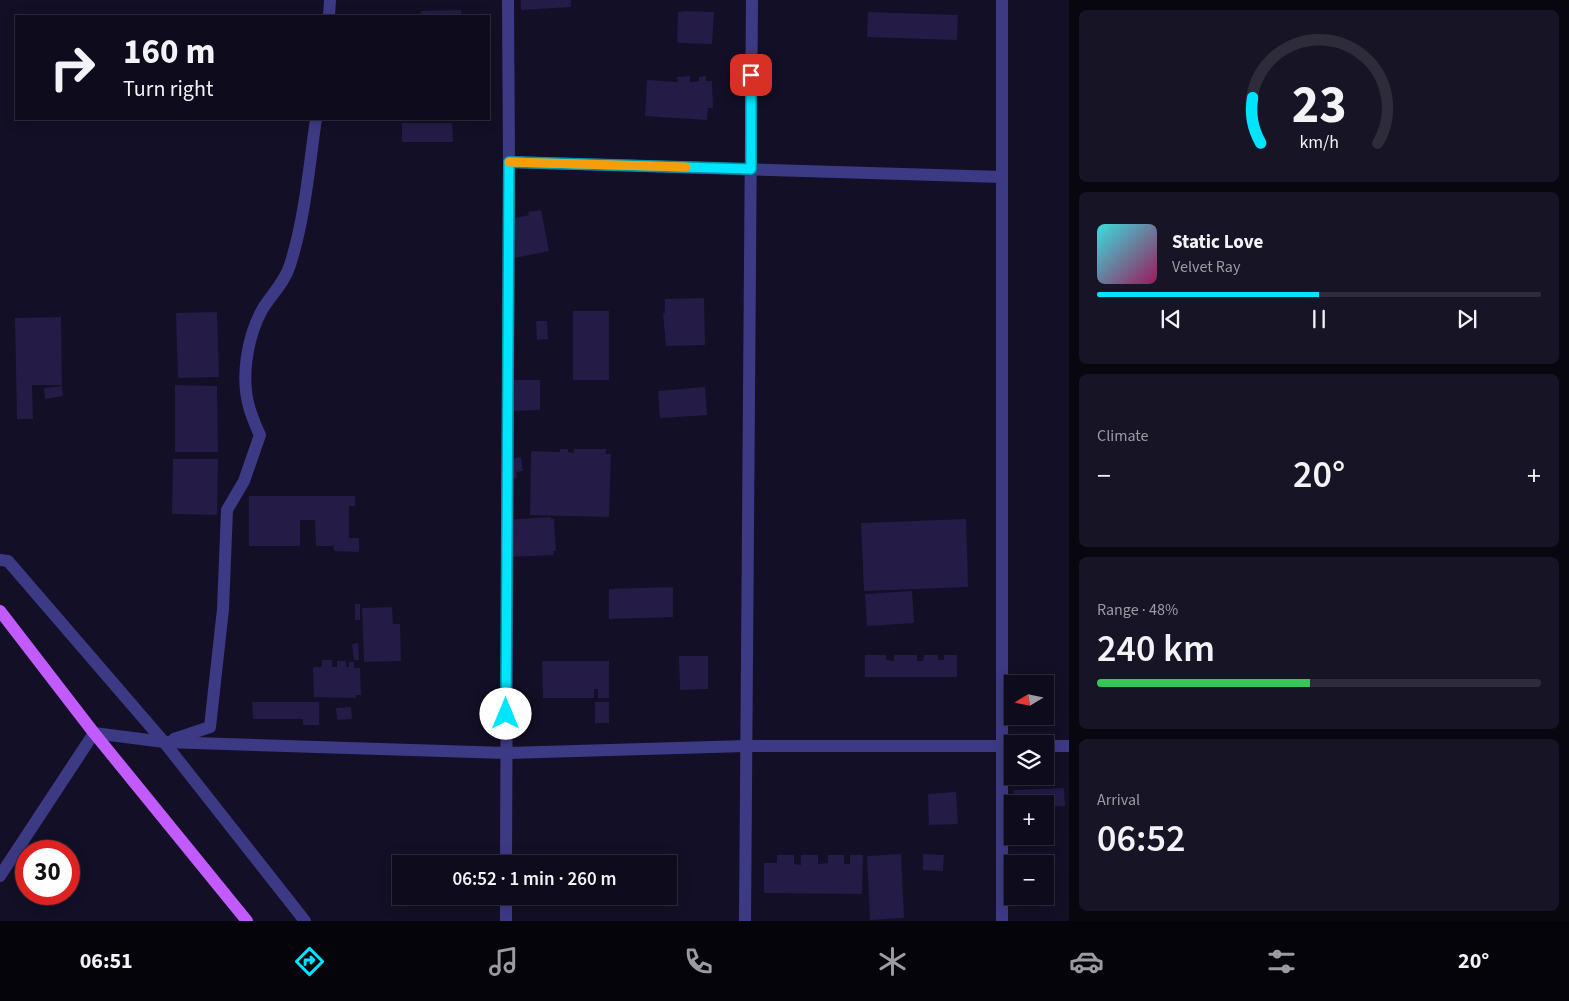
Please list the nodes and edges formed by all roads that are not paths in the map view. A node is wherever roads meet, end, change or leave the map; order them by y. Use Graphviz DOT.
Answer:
graph roads {
  1 [pos="330,0"];
  2 [pos="508,0"];
  3 [pos="752,0"];
  4 [pos="1002,0"];
  5 [pos="329,15"];
  6 [pos="316,120"];
  7 [pos="509,162"];
  8 [pos="751,169"];
  9 [pos="1002,177"];
  10 [pos="0,560"];
  11 [pos="0,611"];
  12 [pos="94,733"];
  13 [pos="1007,735"];
  14 [pos="164,742"];
  15 [pos="746,746"];
  16 [pos="1004,746"];
  17 [pos="1054,746"];
  18 [pos="1069,746"];
  19 [pos="506,753"];
  20 [pos="1006,785"];
  21 [pos="506,855"];
  22 [pos="0,876"];
  23 [pos="506,905"];
  24 [pos="247,921"];
  25 [pos="305,921"];
  26 [pos="506,921"];
  27 [pos="745,921"];
  28 [pos="1002,921"];
  1 -- 5 [label="street"];
  2 -- 7 [label="street"];
  3 -- 8 [label="street"];
  4 -- 9 [label="street"];
  6 -- 14 [label="street"];
  7 -- 8 [label="street"];
  7 -- 19 [label="street"];
  8 -- 9 [label="street"];
  8 -- 15 [label="street"];
  9 -- 13 [label="street"];
  10 -- 14 [label="street"];
  11 -- 12 [label="main road"];
  12 -- 14 [label="street"];
  12 -- 22 [label="street"];
  12 -- 24 [label="main road"];
  14 -- 19 [label="street"];
  14 -- 25 [label="street"];
  15 -- 16 [label="street"];
  15 -- 19 [label="street"];
  15 -- 27 [label="street"];
  17 -- 18 [label="street"];
  19 -- 21 [label="street"];
  20 -- 28 [label="street"];
  23 -- 26 [label="street"];
}
